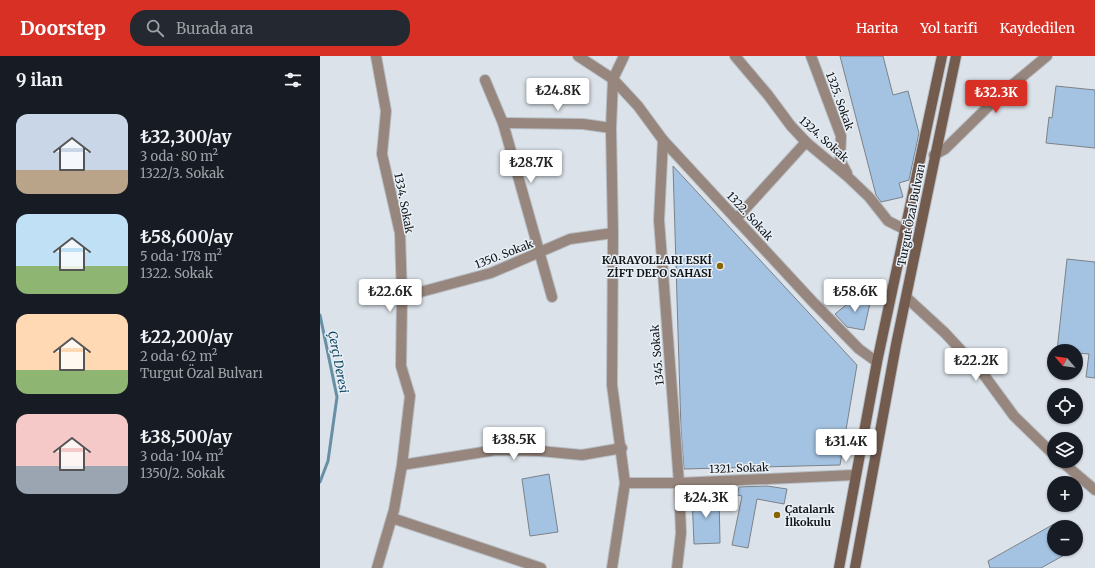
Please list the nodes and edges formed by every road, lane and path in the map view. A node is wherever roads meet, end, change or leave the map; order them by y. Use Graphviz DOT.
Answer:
graph roads {
  1 [pos="376,56"];
  2 [pos="578,56"];
  3 [pos="624,56"];
  4 [pos="736,56"];
  5 [pos="811,56"];
  6 [pos="942,56"];
  7 [pos="956,56"];
  8 [pos="1047,56"];
  9 [pos="612,79"];
  10 [pos="485,80"];
  11 [pos="503,123"];
  12 [pos="610,128"];
  13 [pos="663,140"];
  14 [pos="806,142"];
  15 [pos="934,155"];
  16 [pos="848,177"];
  17 [pos="736,219"];
  18 [pos="906,230"];
  19 [pos="613,234"];
  20 [pos="540,253"];
  21 [pos="402,297"];
  22 [pos="552,298"];
  23 [pos="907,298"];
  24 [pos="876,362"];
  25 [pos="622,448"];
  26 [pos="1047,448"];
  27 [pos="402,465"];
  28 [pos="1069,468"];
  29 [pos="854,475"];
  30 [pos="679,482"];
  31 [pos="625,483"];
  32 [pos="1095,490"];
  33 [pos="392,518"];
  34 [pos="376,568"];
  35 [pos="541,568"];
  36 [pos="612,568"];
  37 [pos="677,568"];
  38 [pos="838,568"];
  39 [pos="855,568"];
  1 -- 21 [label="street, 1334. Sokak"];
  2 -- 9 [label="street, 1322. Sokak"];
  3 -- 9 [label="street"];
  4 -- 14 [label="street, 1324. Sokak"];
  5 -- 16 [label="street, 1325. Sokak"];
  6 -- 18 [label="main road"];
  7 -- 15 [label="main road, Turgut Özal Bulvarı"];
  8 -- 15 [label="street"];
  9 -- 12 [label="street"];
  9 -- 13 [label="street, 1322. Sokak"];
  10 -- 11 [label="street"];
  11 -- 12 [label="street"];
  11 -- 20 [label="street"];
  12 -- 19 [label="street"];
  13 -- 17 [label="street, 1322. Sokak"];
  13 -- 30 [label="street, 1345. Sokak"];
  14 -- 16 [label="street, 1324. Sokak"];
  14 -- 17 [label="street"];
  15 -- 23 [label="main road, Turgut Özal Bulvarı"];
  16 -- 18 [label="street, 1324. Sokak"];
  17 -- 24 [label="street, 1322. Sokak"];
  18 -- 24 [label="main road"];
  19 -- 20 [label="street, 1350. Sokak"];
  19 -- 25 [label="street"];
  20 -- 21 [label="street, 1350. Sokak"];
  20 -- 22 [label="street"];
  21 -- 27 [label="street, 1334. Sokak"];
  23 -- 26 [label="street"];
  23 -- 39 [label="main road, Turgut Özal Bulvarı"];
  24 -- 29 [label="main road"];
  25 -- 27 [label="street"];
  25 -- 31 [label="street"];
  27 -- 33 [label="street, 1334. Sokak"];
  28 -- 32 [label="street"];
  29 -- 30 [label="street, 1321. Sokak"];
  29 -- 38 [label="main road"];
  30 -- 31 [label="street, 1321. Sokak"];
  30 -- 37 [label="street, 1345. Sokak"];
  31 -- 36 [label="street"];
  33 -- 34 [label="street, 1334. Sokak"];
  33 -- 35 [label="street"];
}
